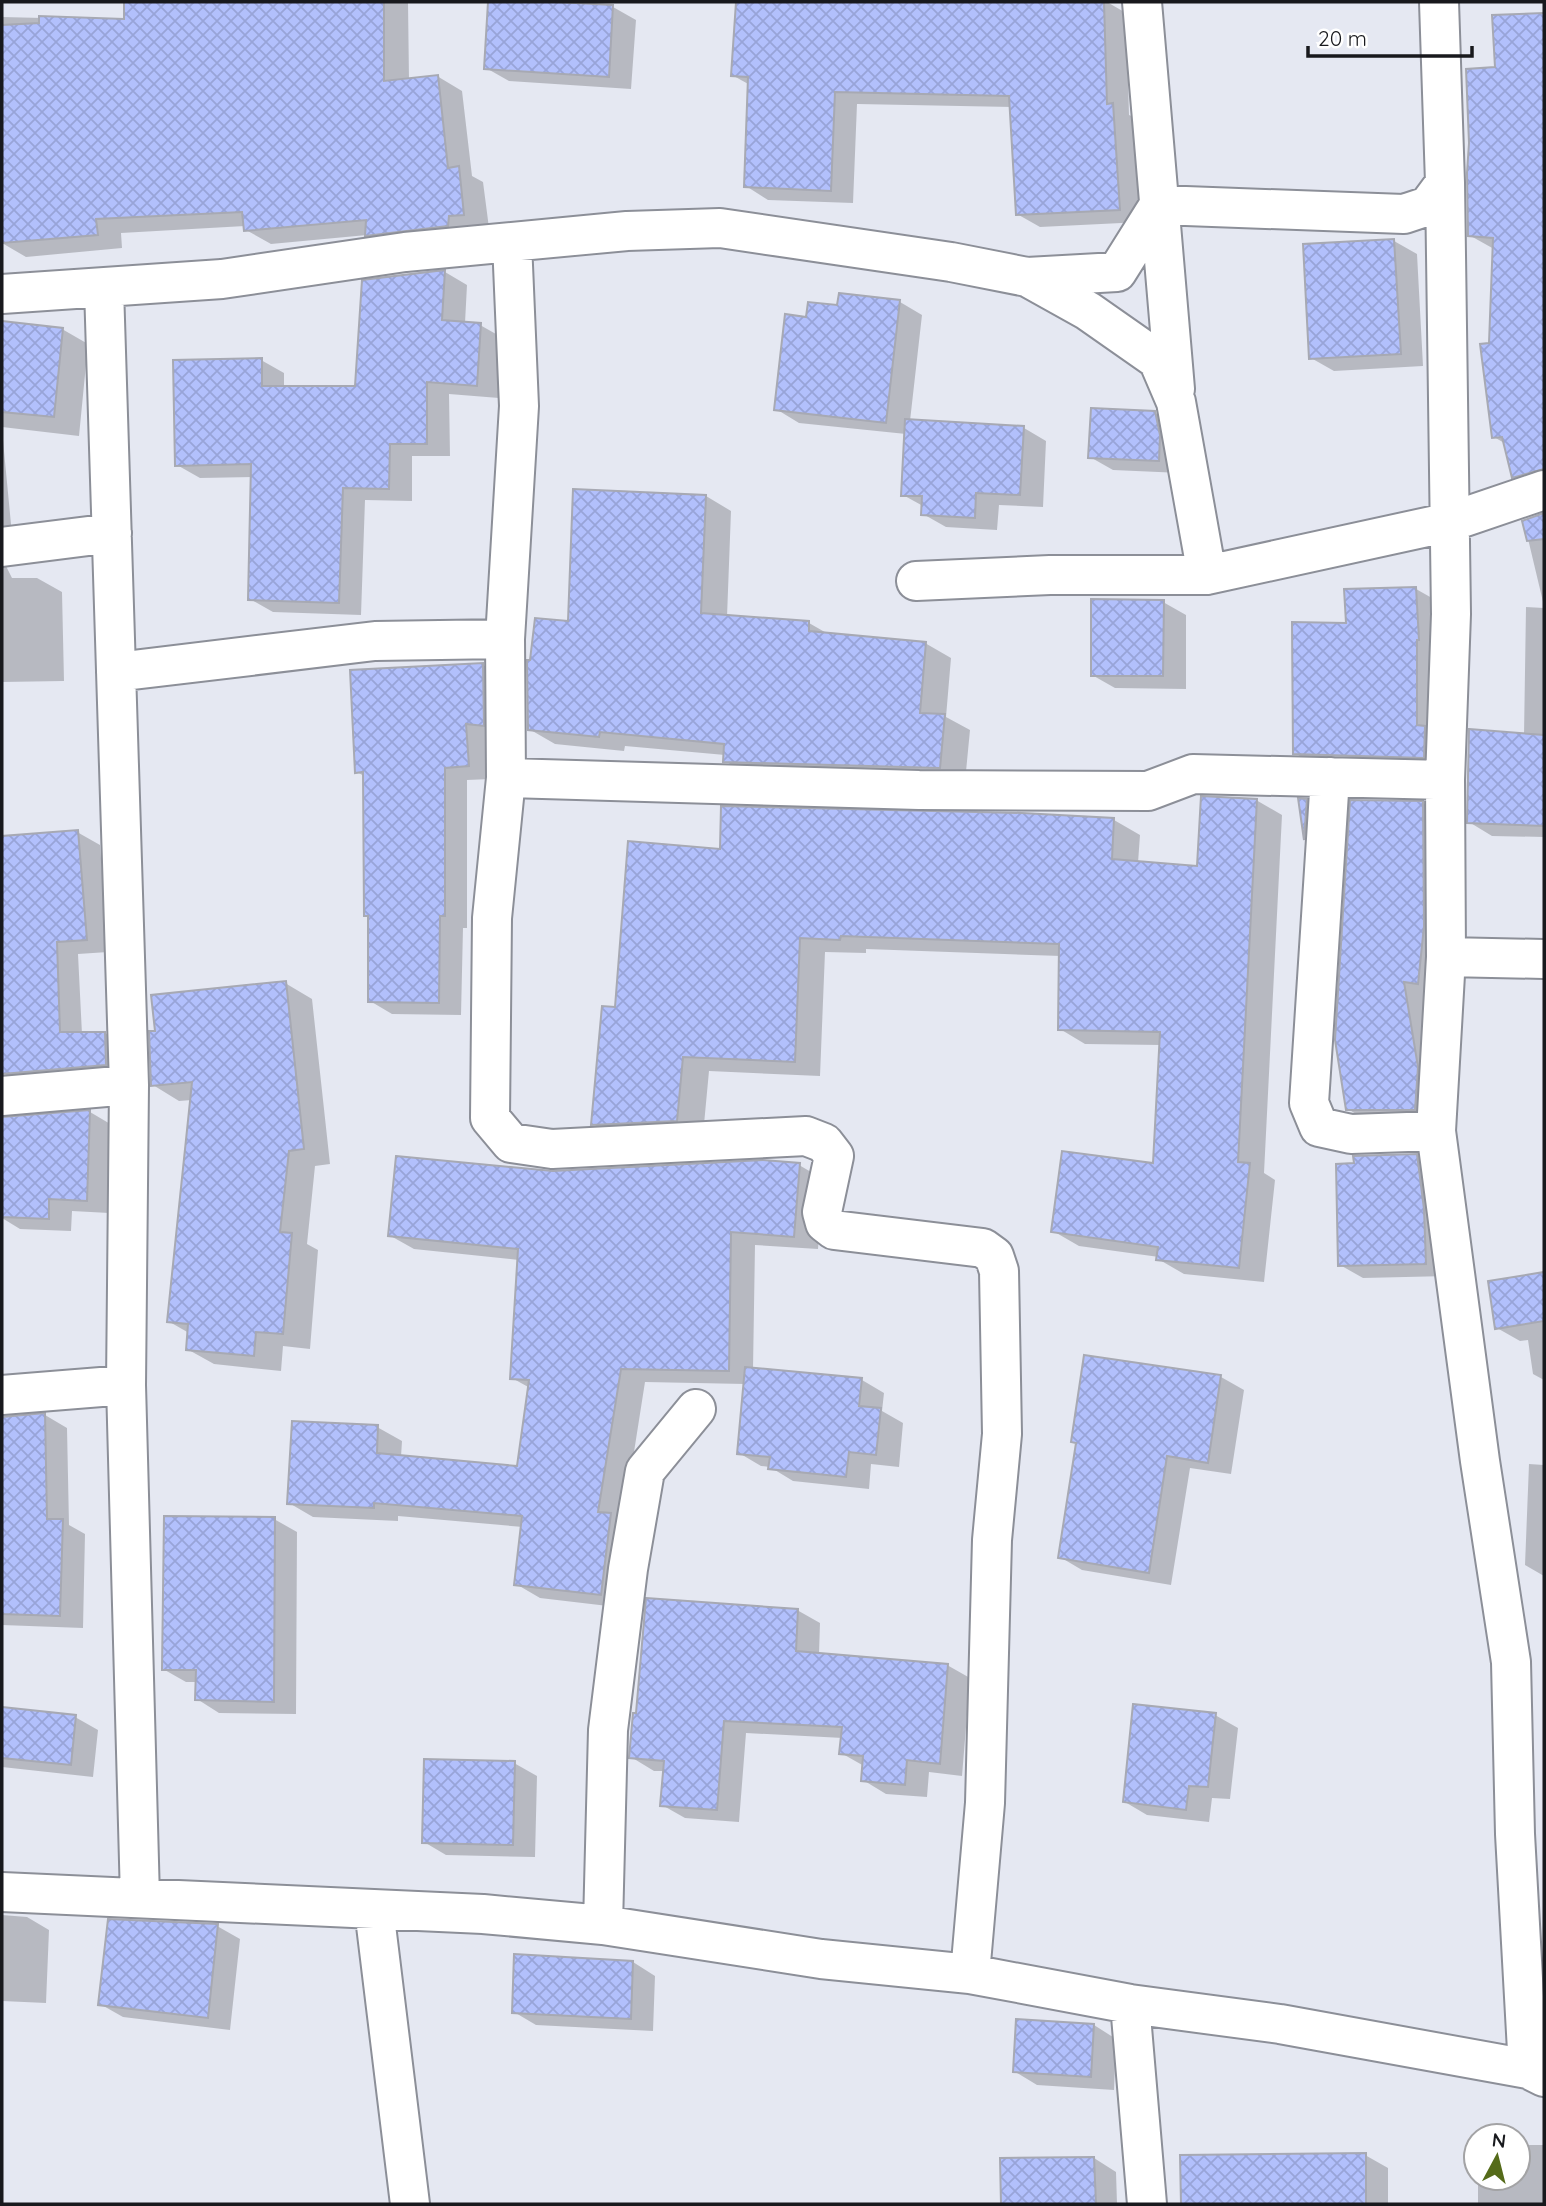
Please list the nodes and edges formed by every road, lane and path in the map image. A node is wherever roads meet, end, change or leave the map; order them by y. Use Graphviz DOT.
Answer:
graph roads {
  1 [pos="1142,2"];
  2 [pos="1439,2"];
  3 [pos="1445,183"];
  4 [pos="1159,205"];
  5 [pos="512,242"];
  6 [pos="1027,277"];
  7 [pos="104,288"];
  8 [pos="2,294"];
  9 [pos="1176,402"];
  10 [pos="1544,491"];
  11 [pos="1450,522"];
  12 [pos="111,533"];
  13 [pos="2,547"];
  14 [pos="1207,575"];
  15 [pos="916,581"];
  16 [pos="505,639"];
  17 [pos="116,672"];
  18 [pos="1330,777"];
  19 [pos="506,778"];
  20 [pos="1445,780"];
  21 [pos="1446,957"];
  22 [pos="1544,959"];
  23 [pos="129,1085"];
  24 [pos="2,1096"];
  25 [pos="1436,1131"];
  26 [pos="126,1385"];
  27 [pos="2,1395"];
  28 [pos="696,1409"];
  29 [pos="2,1892"];
  30 [pos="140,1898"];
  31 [pos="374,1909"];
  32 [pos="603,1925"];
  33 [pos="970,1974"];
  34 [pos="1130,2004"];
  35 [pos="1539,2072"];
  36 [pos="410,2204"];
  37 [pos="1147,2204"];
  1 -- 4 [label="street"];
  2 -- 3 [label="street"];
  3 -- 4 [label="street"];
  3 -- 11 [label="street"];
  4 -- 6 [label="street"];
  4 -- 9 [label="street"];
  5 -- 6 [label="street"];
  5 -- 7 [label="street"];
  5 -- 16 [label="street"];
  6 -- 9 [label="street"];
  7 -- 8 [label="street"];
  7 -- 12 [label="street"];
  9 -- 14 [label="street"];
  10 -- 11 [label="street"];
  11 -- 14 [label="street"];
  11 -- 20 [label="street"];
  12 -- 13 [label="street"];
  12 -- 17 [label="street"];
  14 -- 15 [label="street"];
  16 -- 17 [label="street"];
  16 -- 19 [label="street"];
  17 -- 23 [label="street"];
  18 -- 19 [label="street"];
  18 -- 20 [label="street"];
  18 -- 25 [label="street"];
  19 -- 33 [label="street"];
  20 -- 21 [label="street"];
  21 -- 22 [label="street"];
  21 -- 25 [label="street"];
  23 -- 24 [label="street"];
  23 -- 26 [label="street"];
  25 -- 35 [label="street"];
  26 -- 27 [label="street"];
  26 -- 30 [label="street"];
  28 -- 32 [label="street"];
  29 -- 30 [label="street"];
  30 -- 31 [label="street"];
  31 -- 32 [label="street"];
  31 -- 36 [label="street"];
  32 -- 33 [label="street"];
  33 -- 34 [label="street"];
  34 -- 35 [label="street"];
  34 -- 37 [label="street"];
}
